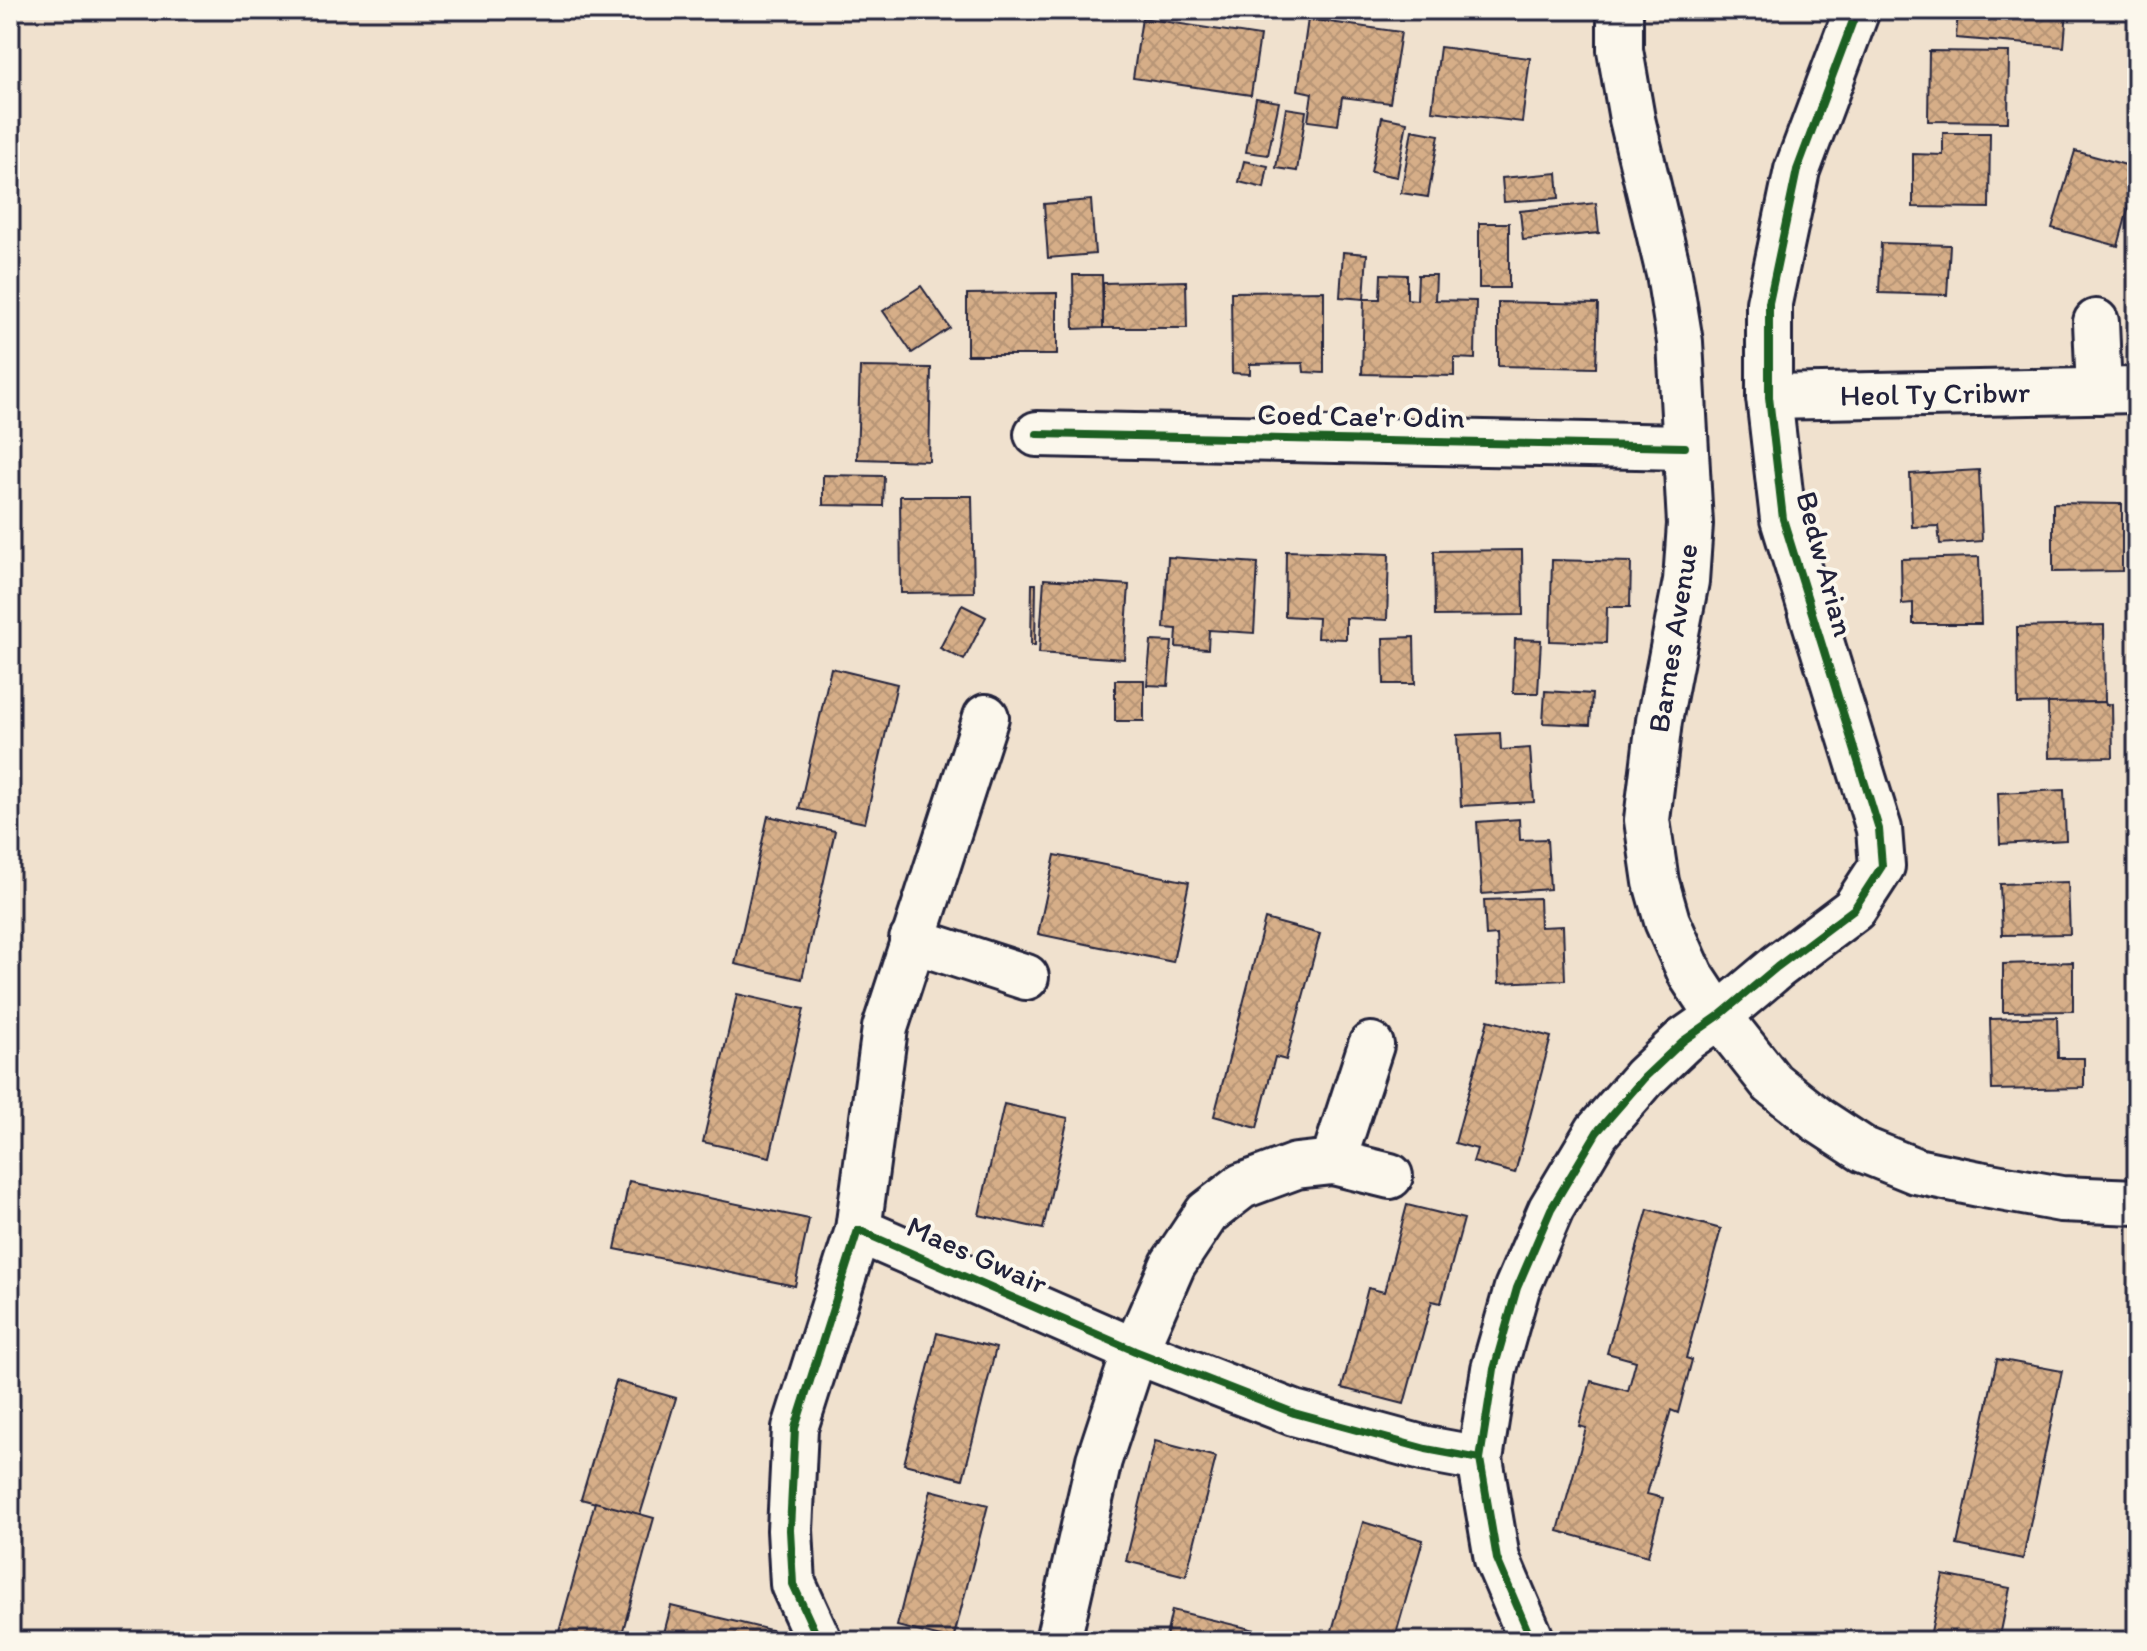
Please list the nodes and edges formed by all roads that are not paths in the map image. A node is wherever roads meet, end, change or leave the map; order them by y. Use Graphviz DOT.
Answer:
graph roads {
  1 [pos="1620,10"];
  2 [pos="1857,10"];
  3 [pos="2096,322"];
  4 [pos="2118,390"];
  5 [pos="1769,397"];
  6 [pos="1037,434"];
  7 [pos="1685,447"];
  8 [pos="986,717"];
  9 [pos="912,940"];
  10 [pos="1026,977"];
  11 [pos="1720,1015"];
  12 [pos="1371,1045"];
  13 [pos="1333,1162"];
  14 [pos="1390,1176"];
  15 [pos="2137,1202"];
  16 [pos="858,1230"];
  17 [pos="1135,1351"];
  18 [pos="1480,1459"];
  19 [pos="1530,1640"];
  20 [pos="819,1641"];
  21 [pos="1058,1641"];
  1 -- 7 [label="street, Barnes Avenue"];
  2 -- 5 [label="street, Bedw Arian"];
  3 -- 4 [label="street, Heol Ty Cribwr"];
  4 -- 5 [label="street, Heol Ty Cribwr"];
  5 -- 11 [label="street, Bedw Arian"];
  6 -- 7 [label="street, Coed Cae'r Odin"];
  7 -- 11 [label="street, Barnes Avenue"];
  8 -- 9 [label="street"];
  9 -- 10 [label="street"];
  9 -- 16 [label="street"];
  11 -- 15 [label="street, Barnes Avenue"];
  11 -- 18 [label="street, Bedw Arian"];
  12 -- 13 [label="street"];
  13 -- 14 [label="street"];
  13 -- 17 [label="street"];
  16 -- 17 [label="street, Maes Gwair"];
  16 -- 20 [label="street"];
  17 -- 18 [label="street, Maes Gwair"];
  17 -- 21 [label="street"];
  18 -- 19 [label="street, Bedw Arian"];
}
